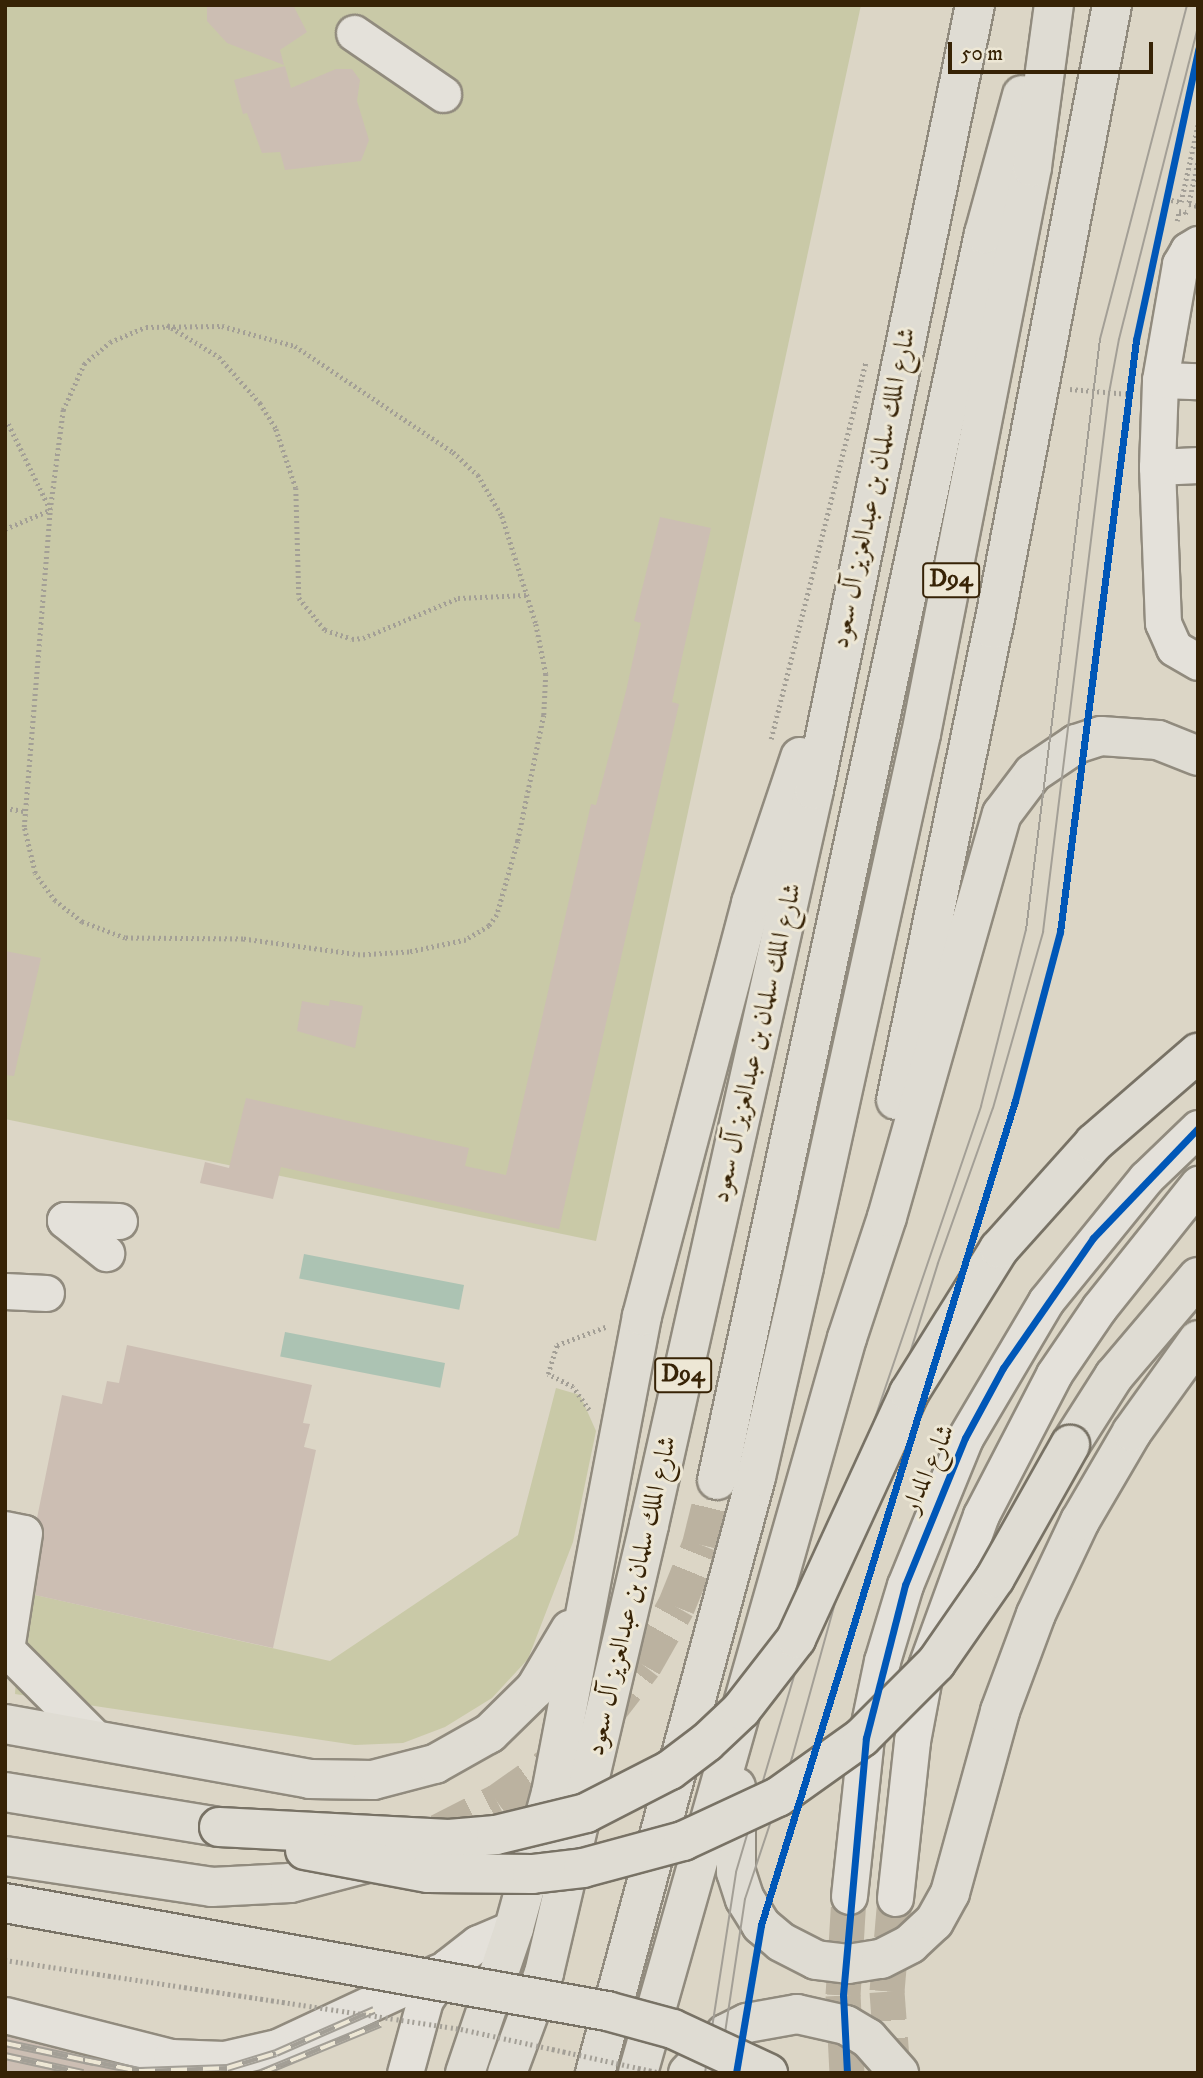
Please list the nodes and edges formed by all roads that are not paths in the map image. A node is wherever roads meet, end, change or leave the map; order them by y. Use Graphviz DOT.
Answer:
graph roads {
  1 [pos="975,5"];
  2 [pos="1054,5"];
  3 [pos="1112,5"];
  4 [pos="1126,5"];
  5 [pos="354,33"];
  6 [pos="1101,54"];
  7 [pos="443,94"];
  8 [pos="1198,244"];
  9 [pos="1145,381"];
  10 [pos="1198,381"];
  11 [pos="1198,465"];
  12 [pos="1157,467"];
  13 [pos="1198,662"];
  14 [pos="835,671"];
  15 [pos="1198,756"];
  16 [pos="1198,1053"];
  17 [pos="1198,1128"];
  18 [pos="1198,1184"];
  19 [pos="1198,1277"];
  20 [pos="5,1291"];
  21 [pos="46,1293"];
  22 [pos="847,1338"];
  23 [pos="1198,1340"];
  24 [pos="717,1480"];
  25 [pos="5,1528"];
  26 [pos="594,1559"];
  27 [pos="6,1648"];
  28 [pos="748,1687"];
  29 [pos="5,1724"];
  30 [pos="97,1740"];
  31 [pos="5,1792"];
  32 [pos="219,1827"];
  33 [pos="439,1833"];
  34 [pos="5,1856"];
  35 [pos="849,1896"];
  36 [pos="895,1898"];
  37 [pos="5,1903"];
  38 [pos="514,1928"];
  39 [pos="447,1967"];
  40 [pos="5,2015"];
  41 [pos="405,2073"];
  42 [pos="466,2073"];
  43 [pos="507,2073"];
  44 [pos="594,2073"];
  45 [pos="638,2073"];
  46 [pos="688,2073"];
  47 [pos="768,2073"];
  48 [pos="899,2073"];
  1 -- 14 [label="main road, شارع الملك سلمان بن عبدالعزيز آل سعود / D94"];
  2 -- 24 [label="main road"];
  2 -- 44 [label="main road, D94"];
  3 -- 6 [label="main road"];
  4 -- 6 [label="main road"];
  5 -- 7 [label="street"];
  6 -- 22 [label="main road"];
  8 -- 9 [label="street"];
  9 -- 10 [label="street"];
  9 -- 12 [label="street"];
  11 -- 12 [label="street"];
  12 -- 13 [label="street"];
  14 -- 26 [label="main road"];
  14 -- 43 [label="main road, شارع الملك سلمان بن عبدالعزيز آل سعود / D94"];
  15 -- 22 [label="main road"];
  16 -- 32 [label="main road, bridge"];
  17 -- 35 [label="street, شارع المدار"];
  18 -- 36 [label="street"];
  19 -- 32 [label="main road, bridge"];
  20 -- 21 [label="street"];
  22 -- 28 [label="main road"];
  23 -- 28 [label="main road"];
  25 -- 27 [label="street"];
  26 -- 30 [label="main road"];
  26 -- 38 [label="main road"];
  27 -- 30 [label="street"];
  28 -- 45 [label="main road"];
  29 -- 30 [label="main road"];
  31 -- 32 [label="main road"];
  33 -- 34 [label="main road"];
  37 -- 47 [label="main road, bridge"];
  38 -- 39 [label="street"];
  38 -- 42 [label="main road"];
  39 -- 40 [label="street"];
  39 -- 41 [label="street"];
  46 -- 48 [label="main road"];
}
